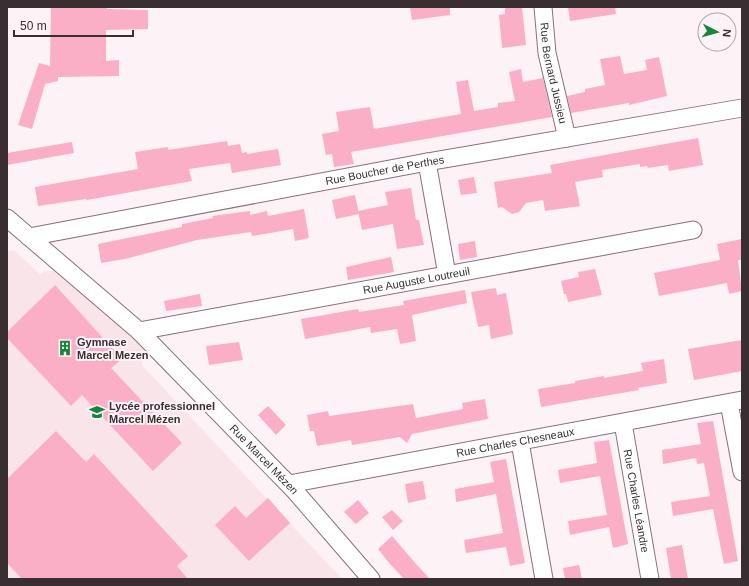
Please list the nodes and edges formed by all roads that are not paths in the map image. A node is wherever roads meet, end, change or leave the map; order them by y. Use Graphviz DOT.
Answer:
graph roads {
  1 [pos="543,7"];
  2 [pos="742,108"];
  3 [pos="567,138"];
  4 [pos="427,162"];
  5 [pos="9,224"];
  6 [pos="693,230"];
  7 [pos="29,237"];
  8 [pos="447,275"];
  9 [pos="139,331"];
  10 [pos="736,402"];
  11 [pos="624,423"];
  12 [pos="520,442"];
  13 [pos="742,472"];
  14 [pos="289,484"];
  15 [pos="371,579"];
  16 [pos="544,579"];
  17 [pos="650,579"];
  1 -- 3 [label="street, Rue Bernard Jussieu"];
  2 -- 3 [label="street, Rue Boucher de Perthes"];
  3 -- 4 [label="street, Rue Boucher de Perthes"];
  4 -- 7 [label="street, Rue Boucher de Perthes"];
  4 -- 8 [label="street"];
  5 -- 7 [label="street, Rue Marcel Mézen"];
  6 -- 8 [label="street, Rue Auguste Loutreuil"];
  7 -- 9 [label="street, Rue Marcel Mézen"];
  8 -- 9 [label="street, Rue Auguste Loutreuil"];
  9 -- 14 [label="street, Rue Marcel Mézen"];
  10 -- 11 [label="street, Rue Charles Chesneaux"];
  10 -- 13 [label="street"];
  11 -- 12 [label="street, Rue Charles Chesneaux"];
  11 -- 17 [label="street, Rue Charles Léandre"];
  12 -- 14 [label="street, Rue Charles Chesneaux"];
  12 -- 16 [label="street"];
  14 -- 15 [label="street, Rue Marcel Mézen"];
}
